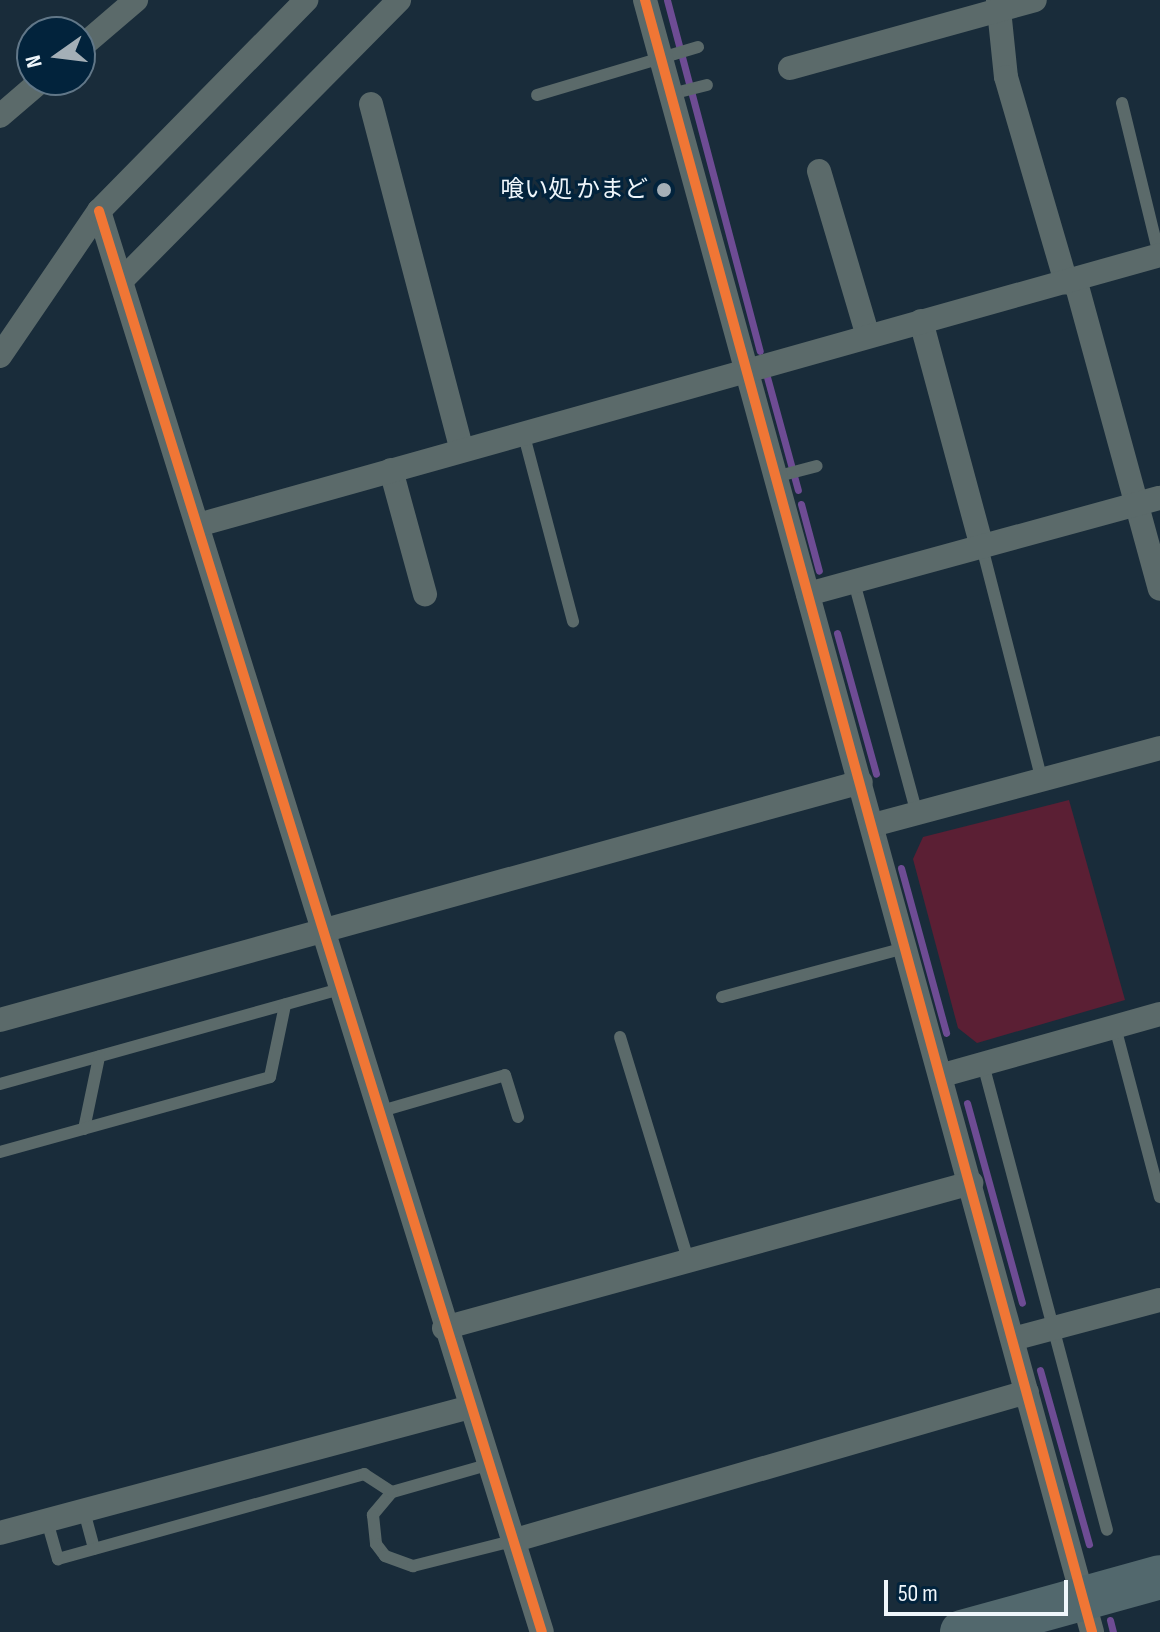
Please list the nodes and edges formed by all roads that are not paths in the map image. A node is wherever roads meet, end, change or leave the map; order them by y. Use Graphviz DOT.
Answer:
graph roads {
  1 [pos="136,0"];
  2 [pos="306,0"];
  3 [pos="399,0"];
  4 [pos="645,0"];
  5 [pos="1035,0"];
  6 [pos="998,5"];
  7 [pos="96,34"];
  8 [pos="680,53"];
  9 [pos="790,68"];
  10 [pos="537,95"];
  11 [pos="23,96"];
  12 [pos="1122,103"];
  13 [pos="371,104"];
  14 [pos="0,116"];
  15 [pos="819,171"];
  16 [pos="99,211"];
  17 [pos="1160,255"];
  18 [pos="122,280"];
  19 [pos="1070,280"];
  20 [pos="921,321"];
  21 [pos="868,336"];
  22 [pos="0,356"];
  23 [pos="745,369"];
  24 [pos="523,432"];
  25 [pos="462,450"];
  26 [pos="817,466"];
  27 [pos="391,470"];
  28 [pos="787,474"];
  29 [pos="1148,501"];
  30 [pos="198,525"];
  31 [pos="982,547"];
  32 [pos="854,582"];
  33 [pos="1160,589"];
  34 [pos="425,594"];
  35 [pos="808,594"];
  36 [pos="573,621"];
  37 [pos="1160,748"];
  38 [pos="861,782"];
  39 [pos="1042,782"];
  40 [pos="917,814"];
  41 [pos="873,825"];
  42 [pos="322,929"];
  43 [pos="908,947"];
  44 [pos="341,989"];
  45 [pos="722,997"];
  46 [pos="285,1005"];
  47 [pos="1160,1014"];
  48 [pos="0,1020"];
  49 [pos="1115,1027"];
  50 [pos="620,1037"];
  51 [pos="99,1057"];
  52 [pos="983,1064"];
  53 [pos="943,1075"];
  54 [pos="0,1084"];
  55 [pos="378,1112"];
  56 [pos="518,1117"];
  57 [pos="84,1129"];
  58 [pos="0,1152"];
  59 [pos="971,1183"];
  60 [pos="1160,1197"];
  61 [pos="689,1263"];
  62 [pos="1160,1300"];
  63 [pos="444,1328"];
  64 [pos="1053,1329"];
  65 [pos="1013,1339"];
  66 [pos="1027,1392"];
  67 [pos="468,1408"];
  68 [pos="487,1465"];
  69 [pos="392,1492"];
  70 [pos="84,1511"];
  71 [pos="47,1521"];
  72 [pos="1107,1530"];
  73 [pos="0,1533"];
  74 [pos="512,1541"];
  75 [pos="94,1549"];
  76 [pos="1160,1577"];
  77 [pos="1087,1615"];
  78 [pos="542,1632"];
  79 [pos="962,1632"];
  1 -- 7 [label="street"];
  2 -- 16 [label="street"];
  3 -- 18 [label="street"];
  4 -- 8 [label="street"];
  5 -- 6 [label="street"];
  6 -- 9 [label="street"];
  6 -- 19 [label="street"];
  8 -- 10 [label="lane"];
  8 -- 23 [label="street"];
  11 -- 14 [label="street"];
  12 -- 17 [label="lane"];
  13 -- 25 [label="street"];
  15 -- 21 [label="street"];
  16 -- 18 [label="street"];
  16 -- 22 [label="street"];
  17 -- 19 [label="street"];
  18 -- 30 [label="street"];
  19 -- 20 [label="street"];
  19 -- 29 [label="street"];
  20 -- 21 [label="street"];
  20 -- 31 [label="street"];
  21 -- 23 [label="street"];
  23 -- 24 [label="street"];
  23 -- 28 [label="street"];
  24 -- 25 [label="street"];
  24 -- 36 [label="lane"];
  25 -- 27 [label="street"];
  26 -- 28 [label="lane"];
  27 -- 30 [label="street"];
  27 -- 34 [label="street"];
  28 -- 35 [label="street"];
  29 -- 31 [label="street"];
  29 -- 33 [label="street"];
  30 -- 42 [label="street"];
  31 -- 32 [label="street"];
  31 -- 39 [label="lane"];
  32 -- 35 [label="street"];
  32 -- 40 [label="lane"];
  35 -- 38 [label="street"];
  37 -- 39 [label="street"];
  38 -- 41 [label="street"];
  38 -- 42 [label="street"];
  39 -- 40 [label="street"];
  40 -- 41 [label="street"];
  41 -- 43 [label="street"];
  42 -- 44 [label="street"];
  42 -- 48 [label="street"];
  43 -- 45 [label="lane"];
  43 -- 53 [label="street"];
  44 -- 46 [label="lane"];
  44 -- 55 [label="street"];
  46 -- 51 [label="lane"];
  46 -- 57 [label="lane"];
  47 -- 49 [label="street"];
  49 -- 52 [label="street"];
  49 -- 60 [label="lane"];
  50 -- 61 [label="lane"];
  51 -- 54 [label="lane"];
  51 -- 57 [label="lane"];
  52 -- 53 [label="street"];
  52 -- 64 [label="lane"];
  53 -- 59 [label="street"];
  55 -- 56 [label="lane"];
  55 -- 63 [label="street"];
  57 -- 58 [label="lane"];
  59 -- 61 [label="street"];
  59 -- 65 [label="street"];
  61 -- 63 [label="street"];
  62 -- 64 [label="street"];
  63 -- 67 [label="street"];
  64 -- 65 [label="street"];
  64 -- 72 [label="lane"];
  65 -- 66 [label="street"];
  66 -- 74 [label="street"];
  66 -- 77 [label="street"];
  67 -- 68 [label="street"];
  67 -- 70 [label="street"];
  68 -- 69 [label="lane"];
  68 -- 74 [label="street"];
  69 -- 74 [label="lane"];
  69 -- 75 [label="lane"];
  70 -- 71 [label="street"];
  70 -- 75 [label="lane"];
  71 -- 73 [label="street"];
  71 -- 75 [label="lane"];
  74 -- 78 [label="street"];
  76 -- 77 [label="highway"];
  77 -- 79 [label="highway"];
}
